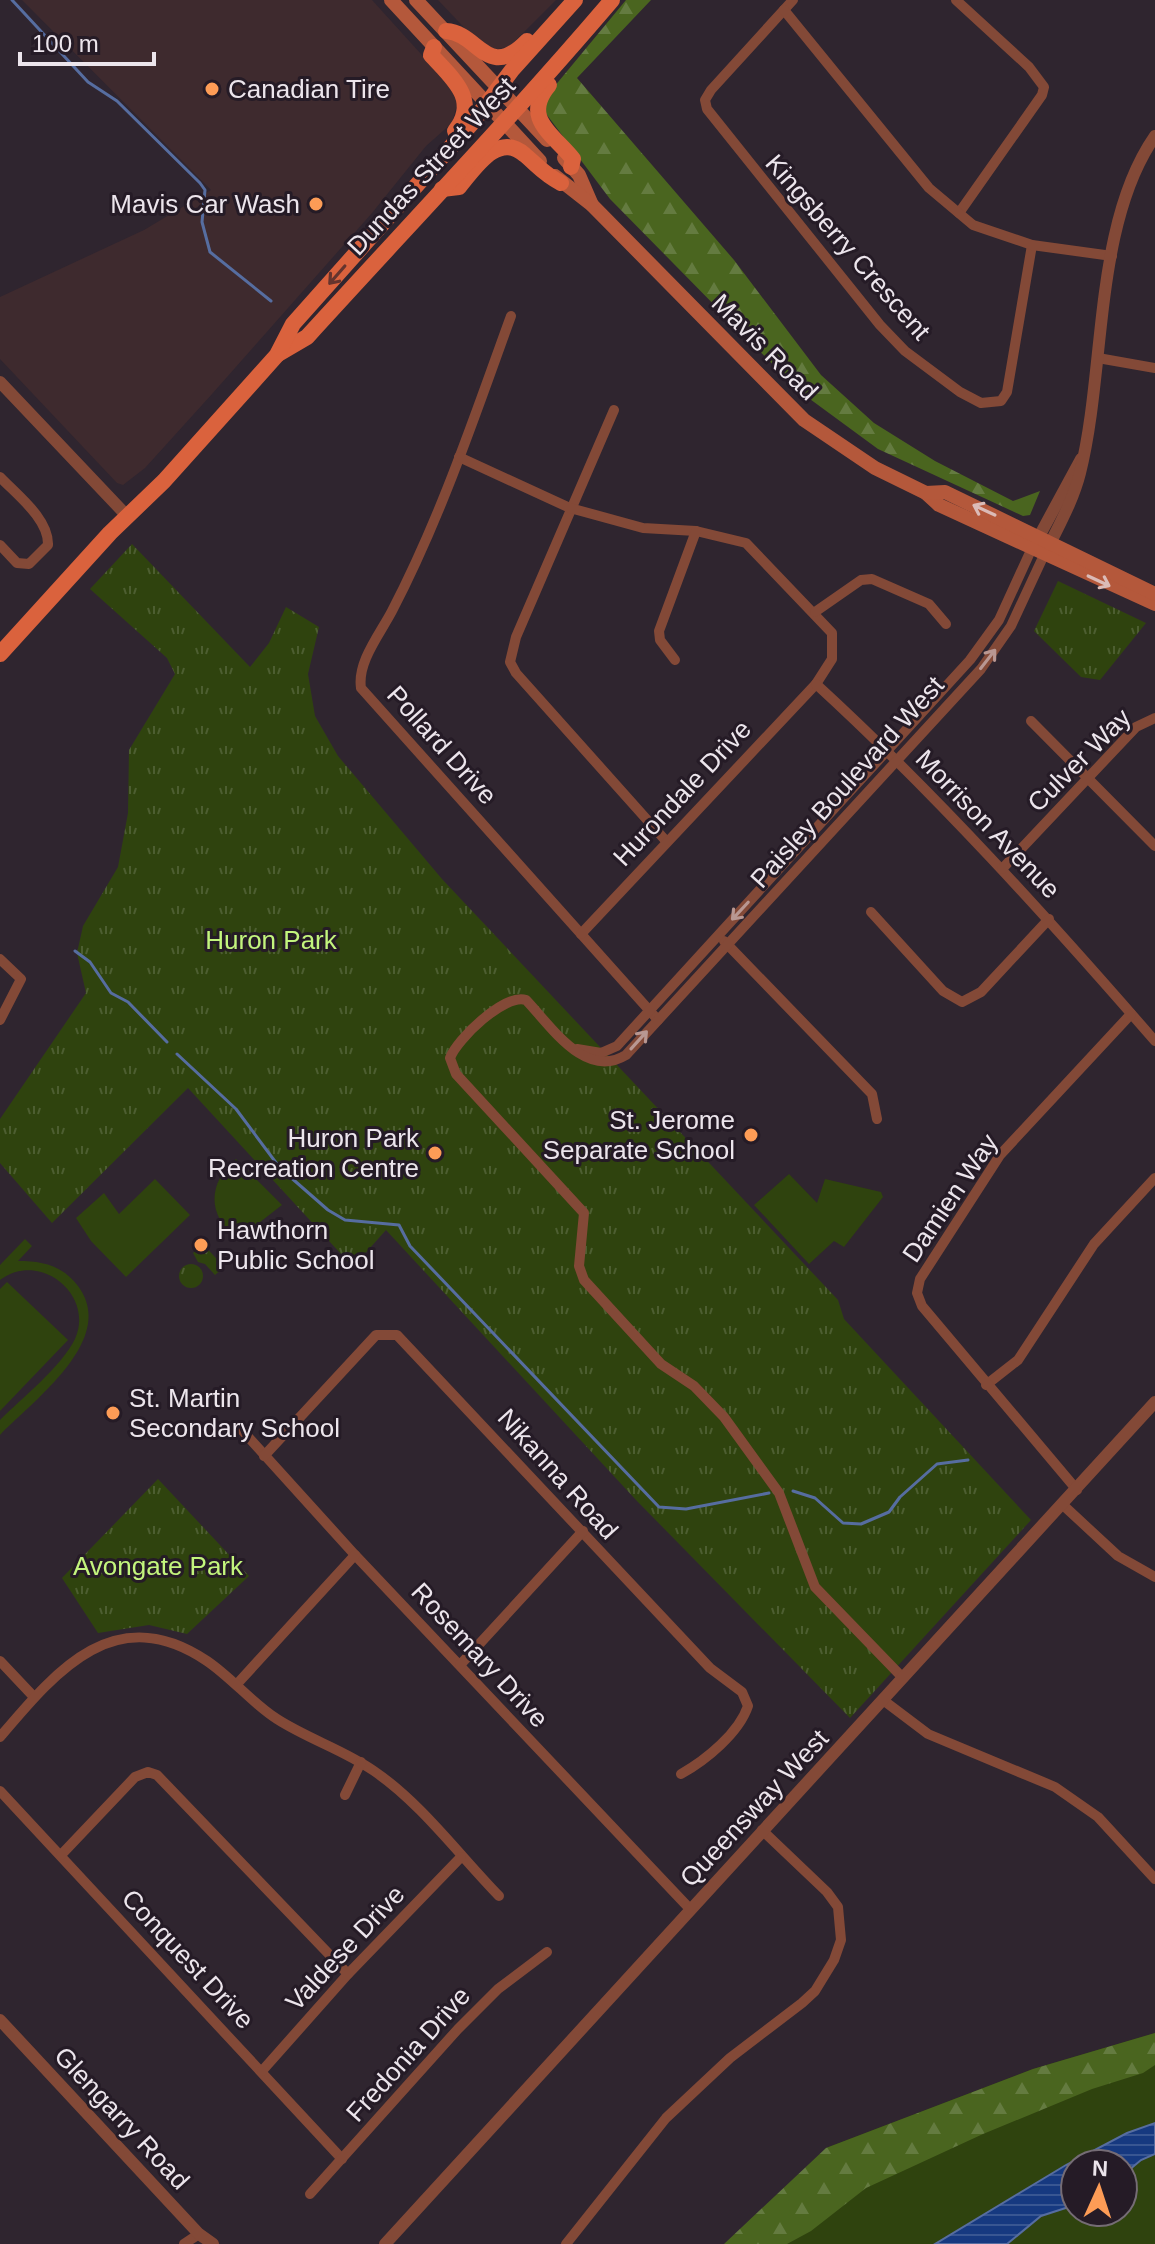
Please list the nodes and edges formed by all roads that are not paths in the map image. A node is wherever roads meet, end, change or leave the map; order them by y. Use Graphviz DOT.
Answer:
graph roads {
  1 [pos="391,0"];
  2 [pos="416,0"];
  3 [pos="612,0"];
  4 [pos="793,0"];
  5 [pos="956,0"];
  6 [pos="570,6"];
  7 [pos="784,10"];
  8 [pos="589,26"];
  9 [pos="446,31"];
  10 [pos="434,47"];
  11 [pos="499,88"];
  12 [pos="487,104"];
  13 [pos="517,107"];
  14 [pos="503,121"];
  15 [pos="1155,136"];
  16 [pos="445,153"];
  17 [pos="571,167"];
  18 [pos="561,183"];
  19 [pos="442,189"];
  20 [pos="592,205"];
  21 [pos="959,213"];
  22 [pos="1032,245"];
  23 [pos="1112,256"];
  24 [pos="511,316"];
  25 [pos="277,355"];
  26 [pos="1098,358"];
  27 [pos="1155,368"];
  28 [pos="0,382"];
  29 [pos="614,410"];
  30 [pos="459,457"];
  31 [pos="0,477"];
  32 [pos="570,508"];
  33 [pos="128,517"];
  34 [pos="696,531"];
  35 [pos="0,545"];
  36 [pos="1042,545"];
  37 [pos="1155,594"];
  38 [pos="1155,604"];
  39 [pos="815,612"];
  40 [pos="946,624"];
  41 [pos="0,654"];
  42 [pos="675,660"];
  43 [pos="816,684"];
  44 [pos="1155,718"];
  45 [pos="1031,721"];
  46 [pos="887,750"];
  47 [pos="897,760"];
  48 [pos="1090,779"];
  49 [pos="666,841"];
  50 [pos="1155,846"];
  51 [pos="1002,869"];
  52 [pos="871,912"];
  53 [pos="1049,919"];
  54 [pos="581,934"];
  55 [pos="718,935"];
  56 [pos="728,945"];
  57 [pos="0,959"];
  58 [pos="649,1011"];
  59 [pos="1131,1014"];
  60 [pos="0,1020"];
  61 [pos="658,1020"];
  62 [pos="1155,1041"];
  63 [pos="573,1048"];
  64 [pos="877,1119"];
  65 [pos="1155,1178"];
  66 [pos="986,1385"];
  67 [pos="1155,1402"];
  68 [pos="241,1429"];
  69 [pos="264,1456"];
  70 [pos="1077,1490"];
  71 [pos="1063,1505"];
  72 [pos="583,1531"];
  73 [pos="355,1555"];
  74 [pos="1155,1577"];
  75 [pos="0,1661"];
  76 [pos="460,1665"];
  77 [pos="903,1678"];
  78 [pos="237,1684"];
  79 [pos="34,1697"];
  80 [pos="883,1700"];
  81 [pos="0,1737"];
  82 [pos="361,1762"];
  83 [pos="681,1774"];
  84 [pos="0,1791"];
  85 [pos="345,1795"];
  86 [pos="762,1830"];
  87 [pos="61,1855"];
  88 [pos="461,1857"];
  89 [pos="1155,1879"];
  90 [pos="499,1896"];
  91 [pos="690,1909"];
  92 [pos="547,1952"];
  93 [pos="348,1974"];
  94 [pos="0,2020"];
  95 [pos="262,2071"];
  96 [pos="342,2159"];
  97 [pos="310,2194"];
  98 [pos="199,2234"];
  99 [pos="184,2244"];
  100 [pos="213,2244"];
  101 [pos="385,2244"];
  102 [pos="566,2244"];
  1 -- 10 [label="main road, Mavis Road"];
  2 -- 9 [label="main road, Mavis Road"];
  3 -- 8 [label="main road, Dundas Street West"];
  4 -- 7 [label="street, Kingsberry Crescent"];
  5 -- 21 [label="street"];
  6 -- 9 [label="main road"];
  6 -- 11 [label="main road, Dundas Street West"];
  7 -- 21 [label="street"];
  7 -- 22 [label="street, Kingsberry Crescent"];
  8 -- 13 [label="main road, Dundas Street West"];
  8 -- 17 [label="main road"];
  9 -- 11 [label="main road, Mavis Road"];
  10 -- 12 [label="main road, Mavis Road"];
  10 -- 16 [label="main road"];
  11 -- 12 [label="main road, Dundas Street West"];
  11 -- 13 [label="main road, Mavis Road"];
  12 -- 14 [label="main road, Mavis Road"];
  12 -- 16 [label="main road, Dundas Street West"];
  13 -- 14 [label="main road, Dundas Street West"];
  13 -- 17 [label="main road, Mavis Road"];
  14 -- 18 [label="main road, Mavis Road"];
  14 -- 19 [label="main road, Dundas Street West"];
  15 -- 23 [label="street, Paisley Boulevard West"];
  16 -- 25 [label="main road, Dundas Street West, one-way"];
  17 -- 20 [label="main road, Mavis Road"];
  18 -- 19 [label="main road"];
  18 -- 20 [label="main road, Mavis Road"];
  19 -- 25 [label="main road, Dundas Street West"];
  20 -- 36 [label="main road, Mavis Road"];
  21 -- 22 [label="street"];
  22 -- 23 [label="street"];
  23 -- 26 [label="street, Paisley Boulevard West"];
  24 -- 30 [label="street, Pollard Drive"];
  25 -- 33 [label="main road, Dundas Street West"];
  26 -- 27 [label="street"];
  26 -- 36 [label="street, Paisley Boulevard West"];
  28 -- 33 [label="street"];
  29 -- 32 [label="street"];
  30 -- 32 [label="street"];
  30 -- 54 [label="street, Pollard Drive"];
  31 -- 35 [label="street"];
  32 -- 34 [label="street"];
  32 -- 49 [label="street"];
  33 -- 41 [label="main road, Dundas Street West"];
  34 -- 39 [label="street"];
  34 -- 42 [label="street"];
  36 -- 37 [label="main road, Mavis Road"];
  36 -- 38 [label="main road, Mavis Road, one-way"];
  36 -- 46 [label="street, Paisley Boulevard West"];
  47 -- 36 [label="street, Paisley Boulevard West, one-way"];
  39 -- 40 [label="street"];
  39 -- 43 [label="street"];
  43 -- 46 [label="street, Morrison Avenue"];
  43 -- 49 [label="street, Hurondale Drive"];
  44 -- 48 [label="street, Culver Way"];
  45 -- 48 [label="street"];
  46 -- 47 [label="street, Morrison Avenue"];
  46 -- 55 [label="street, Paisley Boulevard West, one-way"];
  47 -- 51 [label="street, Morrison Avenue"];
  47 -- 56 [label="street, Paisley Boulevard West"];
  48 -- 50 [label="street"];
  48 -- 51 [label="street, Culver Way"];
  49 -- 54 [label="street, Hurondale Drive"];
  51 -- 53 [label="street, Morrison Avenue"];
  52 -- 53 [label="street"];
  53 -- 59 [label="street, Morrison Avenue"];
  54 -- 58 [label="street, Pollard Drive"];
  55 -- 56 [label="street"];
  55 -- 58 [label="street, Paisley Boulevard West"];
  56 -- 61 [label="street, Paisley Boulevard West"];
  56 -- 64 [label="street"];
  57 -- 60 [label="street"];
  58 -- 61 [label="street, Pollard Drive"];
  58 -- 63 [label="street, Paisley Boulevard West"];
  59 -- 62 [label="street, Morrison Avenue"];
  59 -- 66 [label="street, Damien Way"];
  63 -- 61 [label="street, Paisley Boulevard West, one-way"];
  63 -- 77 [label="street, Paisley Boulevard West"];
  65 -- 66 [label="street"];
  66 -- 70 [label="street, Damien Way"];
  67 -- 70 [label="street, Queensway West"];
  68 -- 69 [label="street, Rosemary Drive"];
  69 -- 72 [label="street, Nikanna Road"];
  69 -- 73 [label="street, Rosemary Drive"];
  70 -- 71 [label="street, Queensway West"];
  71 -- 74 [label="street"];
  71 -- 77 [label="street, Queensway West"];
  72 -- 76 [label="street"];
  72 -- 83 [label="street, Nikanna Road"];
  73 -- 76 [label="street, Rosemary Drive"];
  73 -- 78 [label="street"];
  75 -- 79 [label="street"];
  76 -- 91 [label="street, Rosemary Drive"];
  77 -- 80 [label="street, Queensway West"];
  78 -- 79 [label="street"];
  78 -- 82 [label="street"];
  79 -- 81 [label="street"];
  80 -- 86 [label="street, Queensway West"];
  80 -- 89 [label="street"];
  82 -- 85 [label="street"];
  82 -- 88 [label="street"];
  84 -- 87 [label="street, Conquest Drive"];
  86 -- 91 [label="street, Queensway West"];
  86 -- 102 [label="street"];
  87 -- 93 [label="street"];
  87 -- 95 [label="street, Conquest Drive"];
  88 -- 90 [label="street"];
  88 -- 93 [label="street, Valdese Drive"];
  91 -- 101 [label="street, Queensway West"];
  92 -- 96 [label="street, Fredonia Drive"];
  93 -- 95 [label="street, Valdese Drive"];
  94 -- 98 [label="street, Glengarry Road"];
  95 -- 96 [label="street, Conquest Drive"];
  96 -- 97 [label="street, Fredonia Drive"];
  98 -- 99 [label="street"];
  98 -- 100 [label="street, Glengarry Road"];
}
